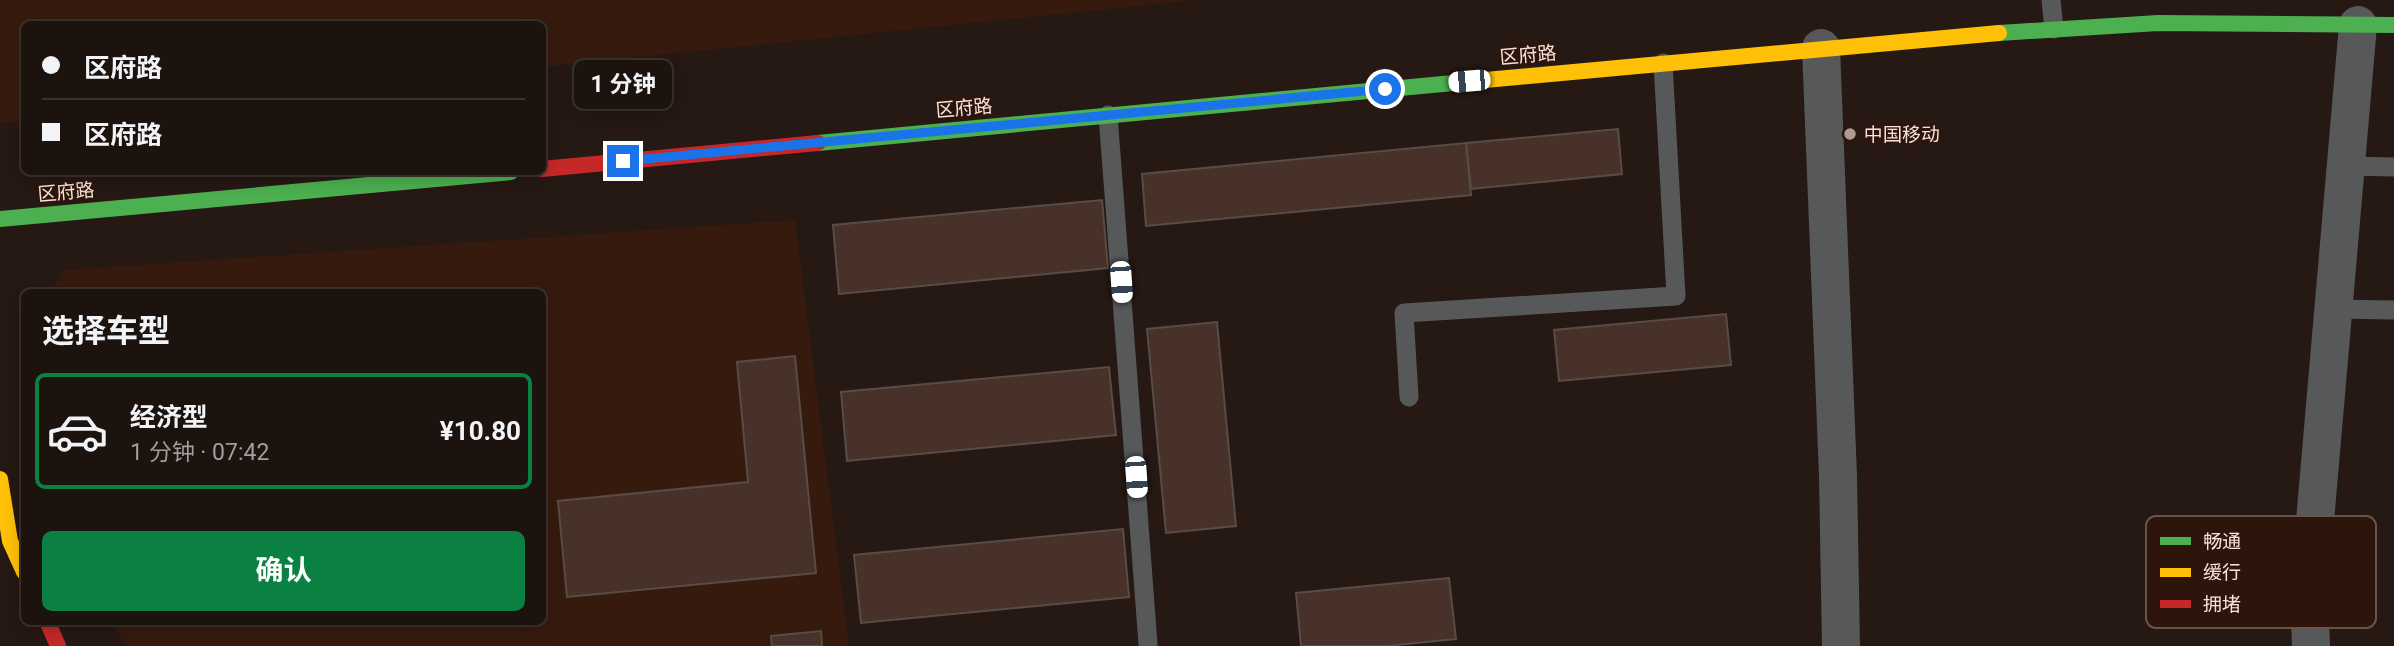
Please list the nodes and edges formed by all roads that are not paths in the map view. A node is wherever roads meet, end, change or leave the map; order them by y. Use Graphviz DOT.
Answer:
graph roads {
  1 [pos="2051,0"];
  2 [pos="2376,25"];
  3 [pos="2054,29"];
  4 [pos="1821,48"];
  5 [pos="1663,63"];
  6 [pos="1108,115"];
  7 [pos="2346,166"];
  8 [pos="2394,167"];
  9 [pos="546,169"];
  10 [pos="478,175"];
  11 [pos="0,219"];
  12 [pos="2333,309"];
  13 [pos="2394,310"];
  14 [pos="1409,397"];
  15 [pos="0,479"];
  16 [pos="2315,516"];
  17 [pos="21,565"];
  18 [pos="49,625"];
  19 [pos="2310,628"];
  20 [pos="1148,643"];
  21 [pos="58,646"];
  22 [pos="1840,646"];
  23 [pos="2311,646"];
  1 -- 3 [label="lane"];
  2 -- 3 [label="main road, 区府路"];
  2 -- 7 [label="street"];
  3 -- 4 [label="main road, 区府路"];
  4 -- 5 [label="main road, 区府路"];
  4 -- 22 [label="street"];
  5 -- 6 [label="main road, 区府路"];
  5 -- 14 [label="lane"];
  6 -- 9 [label="main road, 区府路"];
  6 -- 20 [label="lane"];
  7 -- 8 [label="lane"];
  7 -- 12 [label="street"];
  10 -- 11 [label="main road, 区府路"];
  12 -- 13 [label="lane"];
  12 -- 16 [label="street"];
  15 -- 17 [label="main road"];
  18 -- 21 [label="main road"];
  19 -- 23 [label="street"];
}
